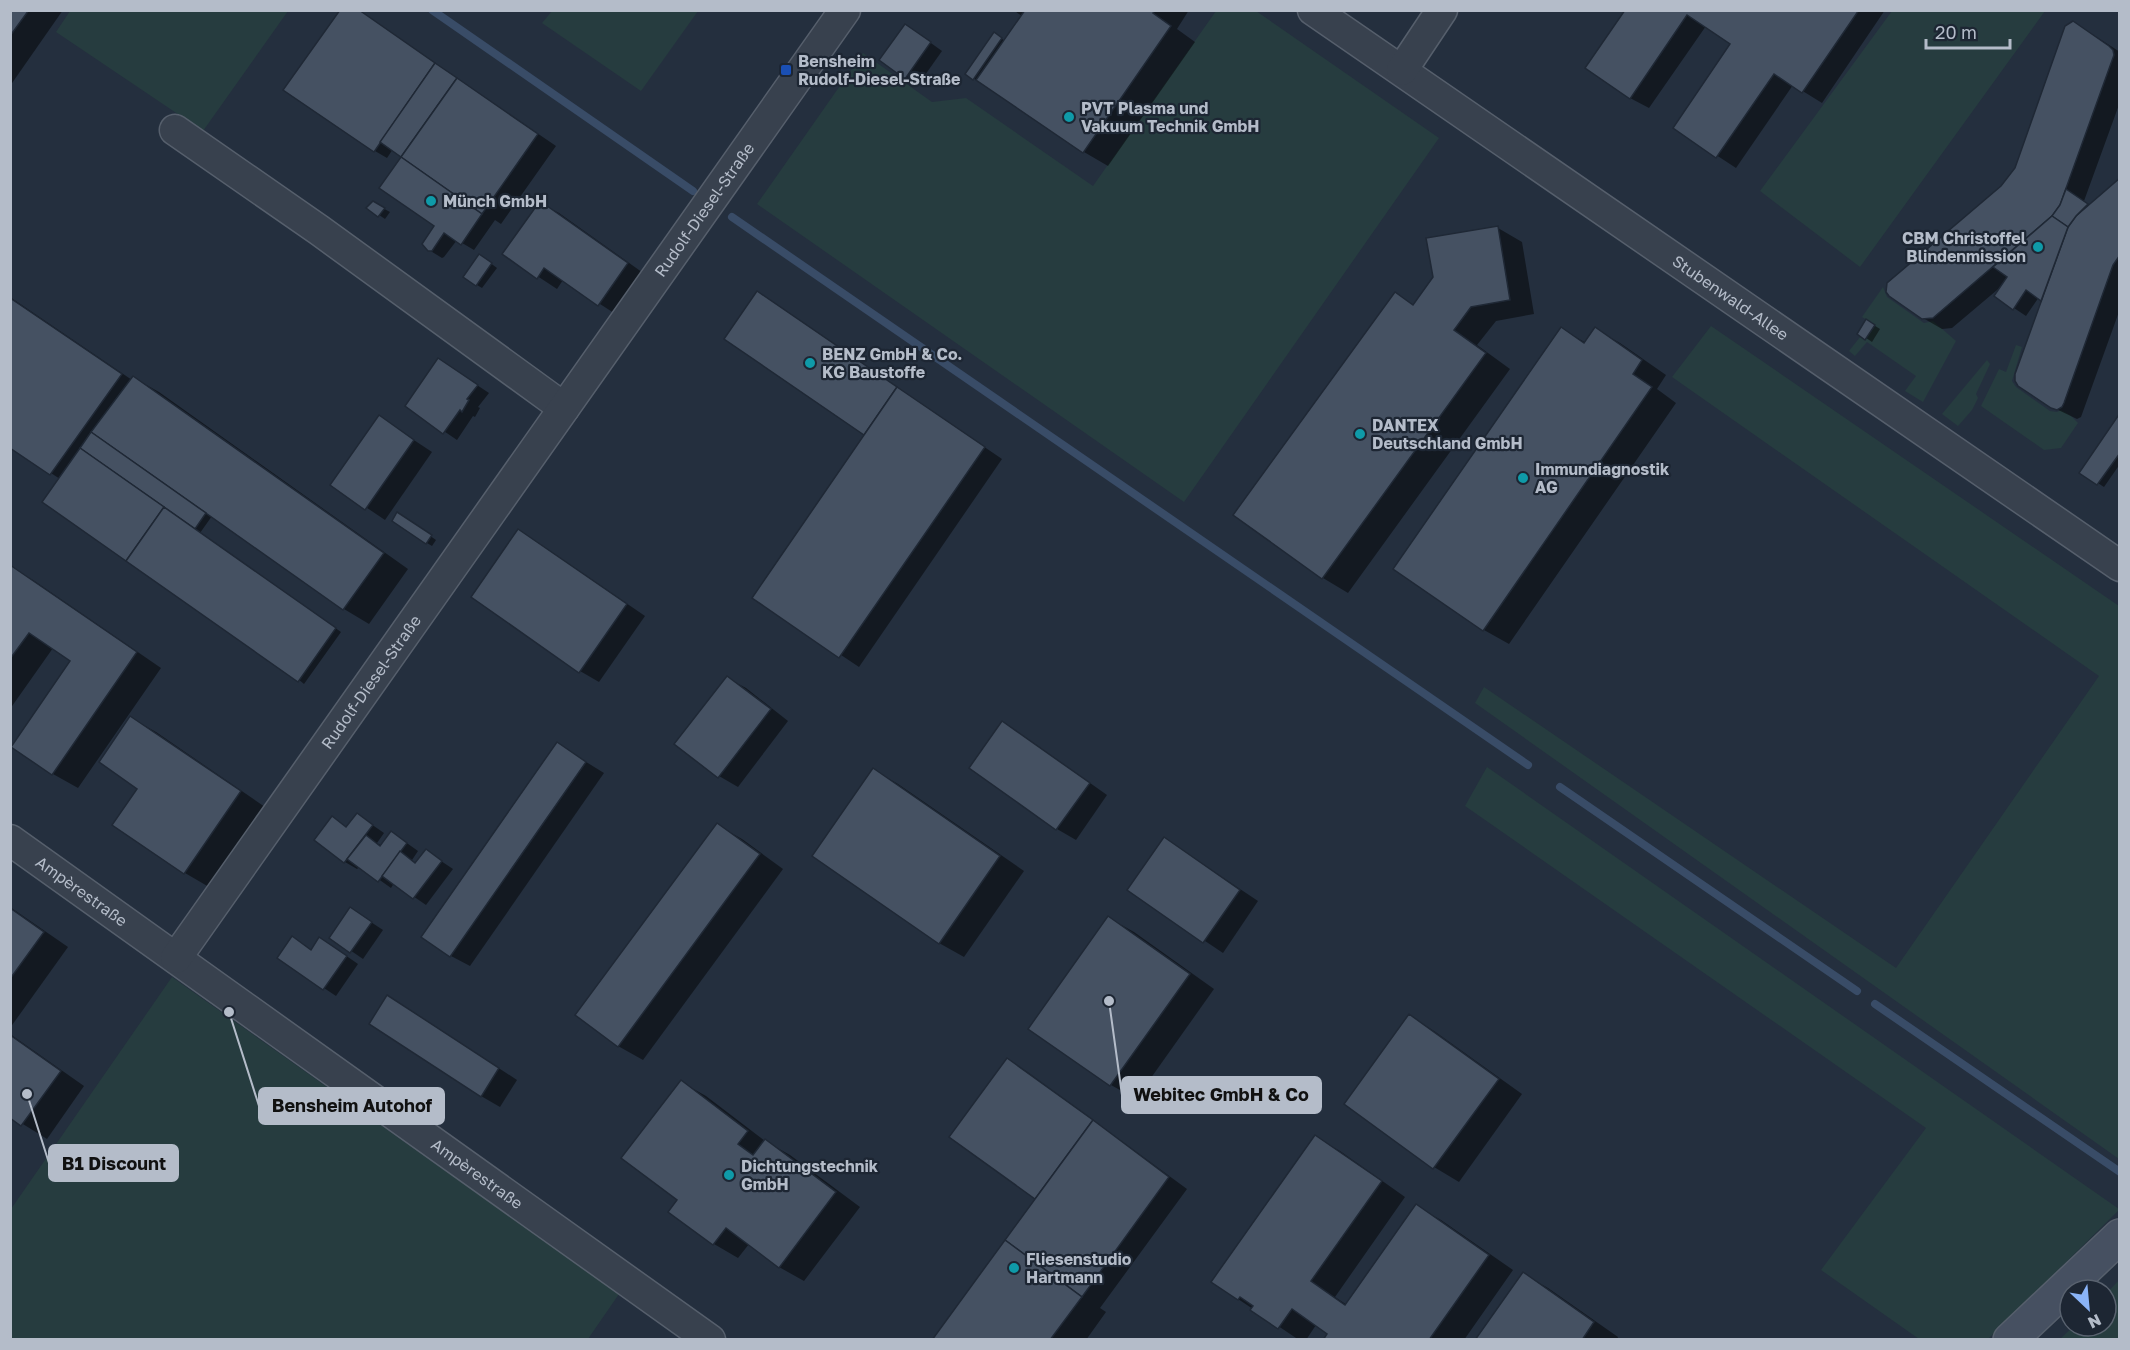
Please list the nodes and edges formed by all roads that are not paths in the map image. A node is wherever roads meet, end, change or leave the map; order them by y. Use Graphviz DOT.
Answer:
graph roads {
  1 [pos="844,10"];
  2 [pos="1313,10"];
  3 [pos="1442,10"];
  4 [pos="1402,70"];
  5 [pos="175,130"];
  6 [pos="564,408"];
  7 [pos="2120,566"];
  8 [pos="10,840"];
  9 [pos="176,958"];
  10 [pos="2120,1236"];
  11 [pos="710,1340"];
  12 [pos="2010,1340"];
  1 -- 6 [label="street, Rudolf-Diesel-Straße"];
  2 -- 4 [label="street"];
  3 -- 4 [label="street"];
  4 -- 7 [label="street, Stubenwald-Allee"];
  5 -- 6 [label="street"];
  6 -- 9 [label="street, Rudolf-Diesel-Straße"];
  8 -- 9 [label="street, Ampèrestraße"];
  9 -- 11 [label="street, Ampèrestraße"];
  10 -- 12 [label="street"];
}
